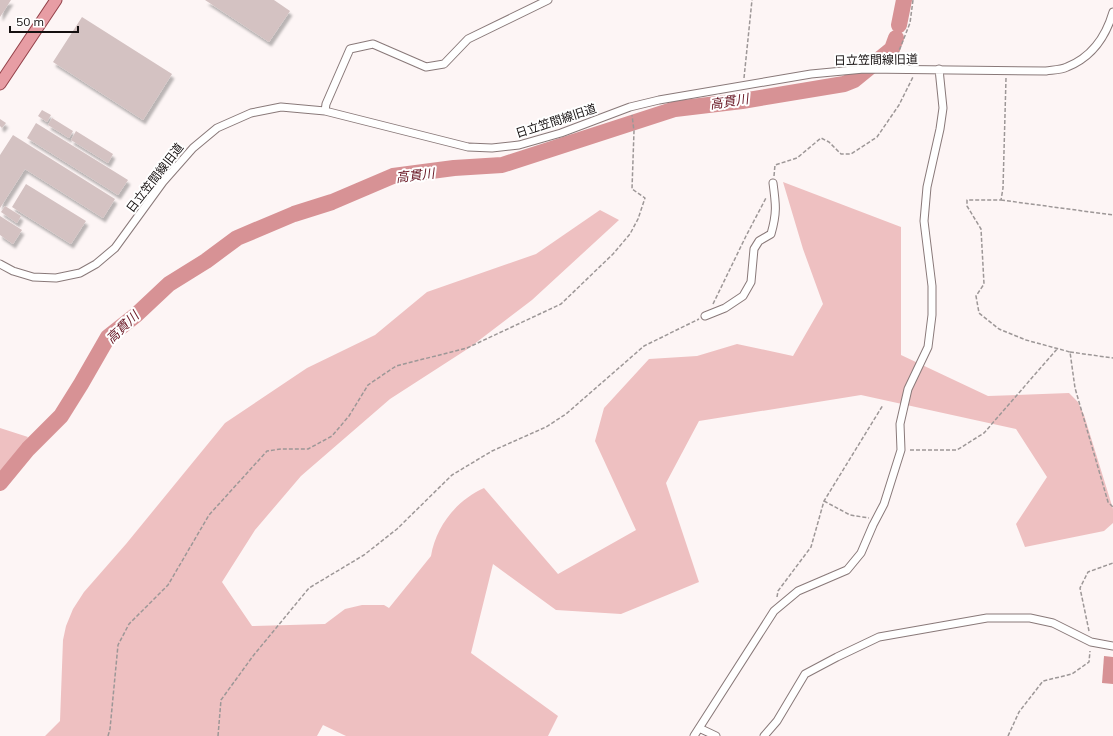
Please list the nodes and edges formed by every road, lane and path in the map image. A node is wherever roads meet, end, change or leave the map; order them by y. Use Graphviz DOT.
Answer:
graph roads {
  1 [pos="56,0"];
  2 [pos="548,0"];
  3 [pos="752,0"];
  4 [pos="913,0"];
  5 [pos="1113,12"];
  6 [pos="939,69"];
  7 [pos="892,70"];
  8 [pos="916,70"];
  9 [pos="1006,70"];
  10 [pos="0,84"];
  11 [pos="743,85"];
  12 [pos="325,112"];
  13 [pos="632,118"];
  14 [pos="773,183"];
  15 [pos="1001,200"];
  16 [pos="1113,215"];
  17 [pos="0,264"];
  18 [pos="705,316"];
  19 [pos="1057,349"];
  20 [pos="1070,352"];
  21 [pos="1113,358"];
  22 [pos="883,405"];
  23 [pos="901,450"];
  24 [pos="824,500"];
  25 [pos="1113,507"];
  26 [pos="876,519"];
  27 [pos="1113,563"];
  28 [pos="774,611"];
  29 [pos="1091,642"];
  30 [pos="1113,646"];
  31 [pos="699,728"];
  32 [pos="108,736"];
  33 [pos="218,736"];
  34 [pos="694,736"];
  35 [pos="716,736"];
  36 [pos="764,736"];
  37 [pos="1008,736"];
  1 -- 10 [label="main road"];
  2 -- 12 [label="street"];
  3 -- 11 [label="path"];
  4 -- 7 [label="path"];
  5 -- 9 [label="street, 日立笠間線旧道"];
  6 -- 8 [label="street, 日立笠間線旧道"];
  6 -- 9 [label="street, 日立笠間線旧道"];
  6 -- 23 [label="street"];
  7 -- 8 [label="street, 日立笠間線旧道"];
  7 -- 11 [label="street, 日立笠間線旧道"];
  8 -- 14 [label="path"];
  9 -- 15 [label="path"];
  11 -- 12 [label="street, 日立笠間線旧道"];
  12 -- 17 [label="street, 日立笠間線旧道"];
  13 -- 32 [label="path"];
  14 -- 18 [label="path"];
  14 -- 18 [label="street"];
  15 -- 16 [label="path"];
  15 -- 19 [label="path"];
  18 -- 33 [label="path"];
  19 -- 20 [label="path"];
  19 -- 23 [label="path"];
  20 -- 21 [label="path"];
  20 -- 25 [label="path"];
  22 -- 24 [label="path"];
  23 -- 26 [label="street"];
  24 -- 26 [label="path"];
  24 -- 28 [label="path"];
  26 -- 28 [label="street"];
  27 -- 29 [label="path"];
  28 -- 31 [label="street"];
  29 -- 30 [label="street"];
  29 -- 36 [label="street"];
  29 -- 37 [label="path"];
  31 -- 34 [label="street"];
  31 -- 35 [label="street"];
}
